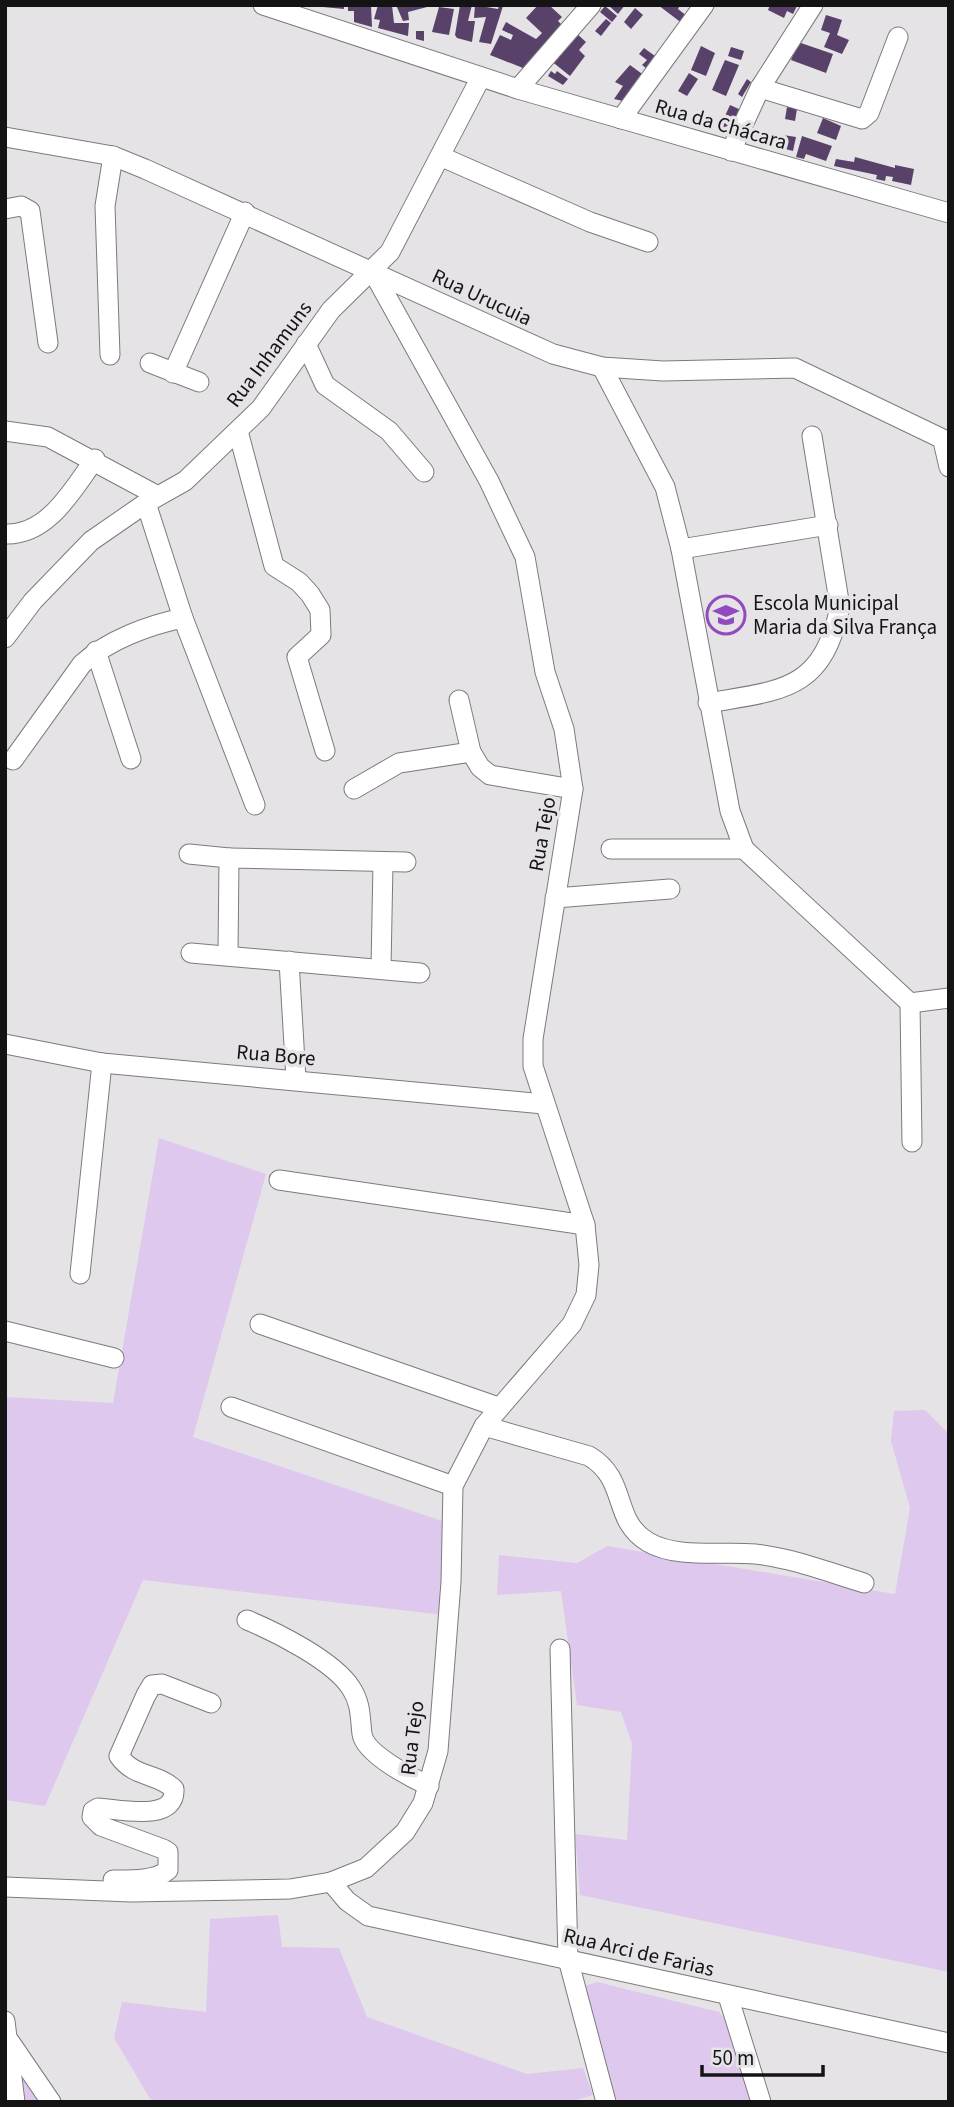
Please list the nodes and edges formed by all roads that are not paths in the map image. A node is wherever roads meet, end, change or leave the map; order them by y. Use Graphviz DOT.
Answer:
graph roads {
  1 [pos="263,5"];
  2 [pos="591,5"];
  3 [pos="705,5"];
  4 [pos="813,5"];
  5 [pos="898,37"];
  6 [pos="481,77"];
  7 [pos="760,88"];
  8 [pos="519,89"];
  9 [pos="621,119"];
  10 [pos="5,137"];
  11 [pos="731,151"];
  12 [pos="113,156"];
  13 [pos="442,157"];
  14 [pos="5,209"];
  15 [pos="245,212"];
  16 [pos="949,213"];
  17 [pos="648,242"];
  18 [pos="373,272"];
  19 [pos="48,343"];
  20 [pos="306,344"];
  21 [pos="110,355"];
  22 [pos="150,363"];
  23 [pos="602,367"];
  24 [pos="173,373"];
  25 [pos="199,382"];
  26 [pos="5,430"];
  27 [pos="237,431"];
  28 [pos="812,436"];
  29 [pos="946,442"];
  30 [pos="95,459"];
  31 [pos="949,467"];
  32 [pos="424,472"];
  33 [pos="152,499"];
  34 [pos="828,525"];
  35 [pos="5,534"];
  36 [pos="681,549"];
  37 [pos="183,618"];
  38 [pos="5,638"];
  39 [pos="96,652"];
  40 [pos="459,701"];
  41 [pos="708,703"];
  42 [pos="325,751"];
  43 [pos="471,752"];
  44 [pos="131,759"];
  45 [pos="13,760"];
  46 [pos="354,789"];
  47 [pos="573,789"];
  48 [pos="255,804"];
  49 [pos="611,849"];
  50 [pos="744,849"];
  51 [pos="189,853"];
  52 [pos="229,858"];
  53 [pos="406,862"];
  54 [pos="383,863"];
  55 [pos="670,888"];
  56 [pos="555,898"];
  57 [pos="191,953"];
  58 [pos="228,954"];
  59 [pos="289,961"];
  60 [pos="380,968"];
  61 [pos="420,974"];
  62 [pos="949,998"];
  63 [pos="910,1003"];
  64 [pos="5,1044"];
  65 [pos="102,1063"];
  66 [pos="296,1079"];
  67 [pos="544,1104"];
  68 [pos="912,1142"];
  69 [pos="279,1180"];
  70 [pos="585,1225"];
  71 [pos="80,1274"];
  72 [pos="260,1324"];
  73 [pos="5,1331"];
  74 [pos="114,1357"];
  75 [pos="231,1407"];
  76 [pos="498,1407"];
  77 [pos="484,1426"];
  78 [pos="453,1486"];
  79 [pos="864,1583"];
  80 [pos="247,1620"];
  81 [pos="560,1649"];
  82 [pos="211,1703"];
  83 [pos="429,1786"];
  84 [pos="331,1882"];
  85 [pos="5,1887"];
  86 [pos="71,1890"];
  87 [pos="568,1959"];
  88 [pos="728,1996"];
  89 [pos="5,2021"];
  90 [pos="9,2042"];
  91 [pos="949,2043"];
  92 [pos="15,2102"];
  93 [pos="51,2102"];
  94 [pos="606,2102"];
  95 [pos="761,2102"];
  1 -- 6 [label="street, Rua da Chácara"];
  2 -- 8 [label="street"];
  3 -- 9 [label="street"];
  4 -- 7 [label="street"];
  5 -- 7 [label="street"];
  6 -- 8 [label="street, Rua da Chácara"];
  6 -- 13 [label="street, Rua Inhamuns"];
  7 -- 11 [label="street"];
  8 -- 9 [label="street, Rua da Chácara"];
  9 -- 11 [label="street, Rua da Chácara"];
  10 -- 12 [label="street, Rua Urucuia"];
  11 -- 16 [label="street, Rua da Chácara"];
  12 -- 15 [label="street, Rua Urucuia"];
  12 -- 21 [label="street"];
  13 -- 17 [label="street"];
  13 -- 18 [label="street, Rua Inhamuns"];
  14 -- 19 [label="street"];
  15 -- 18 [label="street, Rua Urucuia"];
  15 -- 24 [label="street"];
  18 -- 20 [label="street, Rua Inhamuns"];
  18 -- 23 [label="street, Rua Urucuia"];
  18 -- 47 [label="street, Rua Tejo"];
  20 -- 27 [label="street, Rua Inhamuns"];
  20 -- 32 [label="street"];
  22 -- 24 [label="street"];
  23 -- 29 [label="street, Rua Urucuia"];
  23 -- 36 [label="street"];
  24 -- 25 [label="street"];
  26 -- 30 [label="street"];
  27 -- 33 [label="street, Rua Inhamuns"];
  27 -- 42 [label="street"];
  28 -- 34 [label="street"];
  29 -- 31 [label="street"];
  30 -- 33 [label="street"];
  30 -- 35 [label="street"];
  33 -- 37 [label="street"];
  33 -- 38 [label="street, Rua Inhamuns"];
  34 -- 36 [label="street"];
  34 -- 41 [label="street"];
  36 -- 41 [label="street"];
  37 -- 39 [label="street"];
  37 -- 48 [label="street"];
  39 -- 44 [label="street"];
  39 -- 45 [label="street"];
  40 -- 43 [label="street"];
  41 -- 50 [label="street"];
  43 -- 46 [label="street"];
  43 -- 47 [label="street"];
  47 -- 56 [label="street, Rua Tejo"];
  49 -- 50 [label="street"];
  50 -- 63 [label="street"];
  51 -- 52 [label="street"];
  52 -- 54 [label="street"];
  52 -- 58 [label="street"];
  53 -- 54 [label="street"];
  54 -- 60 [label="street"];
  55 -- 56 [label="street"];
  56 -- 67 [label="street, Rua Tejo"];
  57 -- 58 [label="street"];
  58 -- 59 [label="street"];
  59 -- 60 [label="street"];
  59 -- 66 [label="street"];
  60 -- 61 [label="street"];
  62 -- 63 [label="street"];
  63 -- 68 [label="street"];
  64 -- 65 [label="street, Rua Bore"];
  65 -- 66 [label="street, Rua Bore"];
  65 -- 71 [label="street"];
  66 -- 67 [label="street, Rua Bore"];
  67 -- 70 [label="street, Rua Tejo"];
  69 -- 70 [label="street"];
  70 -- 76 [label="street, Rua Tejo"];
  72 -- 76 [label="street"];
  73 -- 74 [label="street"];
  75 -- 78 [label="street"];
  76 -- 77 [label="street, Rua Tejo"];
  77 -- 78 [label="street, Rua Tejo"];
  77 -- 79 [label="street"];
  78 -- 83 [label="street, Rua Tejo"];
  80 -- 83 [label="street"];
  81 -- 87 [label="street"];
  82 -- 86 [label="street"];
  83 -- 84 [label="street, Rua Tejo"];
  84 -- 86 [label="street, Rua Tejo"];
  84 -- 87 [label="street, Rua Arci de Farias"];
  85 -- 86 [label="street, Rua Tejo"];
  87 -- 88 [label="street, Rua Arci de Farias"];
  87 -- 94 [label="street"];
  88 -- 91 [label="street, Rua Arci de Farias"];
  88 -- 95 [label="street"];
  89 -- 90 [label="street"];
  90 -- 92 [label="street"];
  90 -- 93 [label="street"];
}
